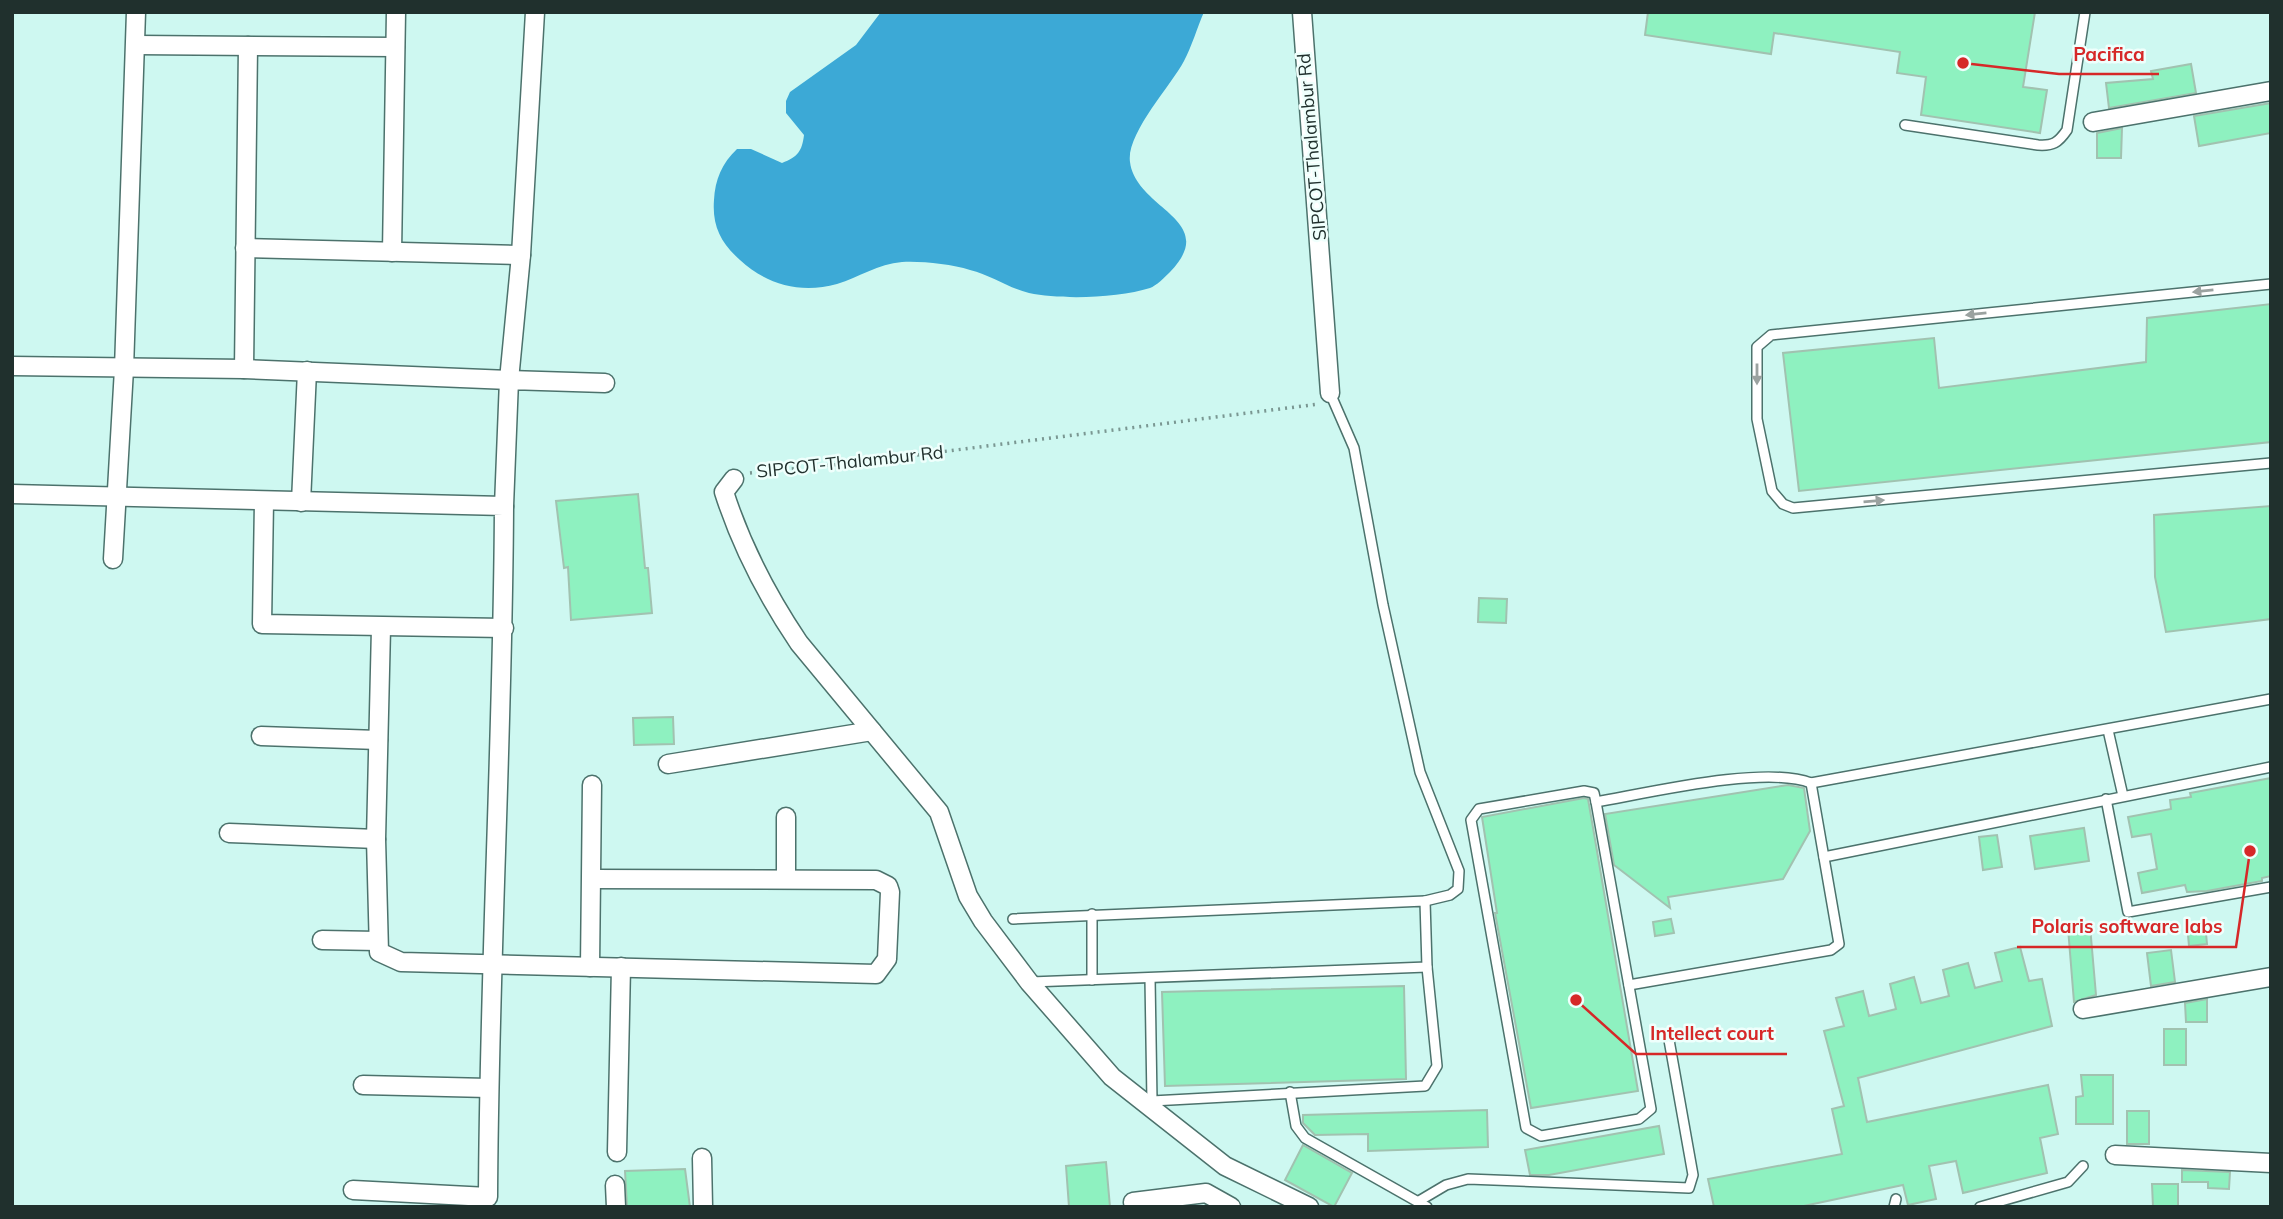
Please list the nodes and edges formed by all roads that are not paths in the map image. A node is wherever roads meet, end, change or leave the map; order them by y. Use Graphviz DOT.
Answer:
graph roads {
  1 [pos="135,12"];
  2 [pos="396,12"];
  3 [pos="535,12"];
  4 [pos="1302,12"];
  5 [pos="2085,12"];
  6 [pos="137,45"];
  7 [pos="248,46"];
  8 [pos="395,47"];
  9 [pos="2271,91"];
  10 [pos="2093,122"];
  11 [pos="1905,125"];
  12 [pos="245,248"];
  13 [pos="392,252"];
  14 [pos="521,255"];
  15 [pos="2271,285"];
  16 [pos="12,366"];
  17 [pos="124,369"];
  18 [pos="244,369"];
  19 [pos="307,371"];
  20 [pos="509,380"];
  21 [pos="605,383"];
  22 [pos="1330,393"];
  23 [pos="2271,463"];
  24 [pos="734,479"];
  25 [pos="12,494"];
  26 [pos="115,499"];
  27 [pos="264,501"];
  28 [pos="301,502"];
  29 [pos="504,506"];
  30 [pos="113,559"];
  31 [pos="381,628"];
  32 [pos="504,628"];
  33 [pos="2271,699"];
  34 [pos="2108,730"];
  35 [pos="872,731"];
  36 [pos="261,736"];
  37 [pos="378,740"];
  38 [pos="668,764"];
  39 [pos="2271,766"];
  40 [pos="1811,783"];
  41 [pos="592,785"];
  42 [pos="2123,796"];
  43 [pos="2106,799"];
  44 [pos="1596,802"];
  45 [pos="786,817"];
  46 [pos="229,833"];
  47 [pos="376,839"];
  48 [pos="1824,857"];
  49 [pos="592,879"];
  50 [pos="786,879"];
  51 [pos="2271,887"];
  52 [pos="1425,901"];
  53 [pos="1093,914"];
  54 [pos="1013,919"];
  55 [pos="322,940"];
  56 [pos="377,941"];
  57 [pos="494,965"];
  58 [pos="590,967"];
  59 [pos="621,967"];
  60 [pos="1427,967"];
  61 [pos="2271,977"];
  62 [pos="1150,978"];
  63 [pos="1093,980"];
  64 [pos="1029,982"];
  65 [pos="1629,985"];
  66 [pos="2083,1009"];
  67 [pos="1669,1040"];
  68 [pos="363,1085"];
  69 [pos="488,1088"];
  70 [pos="1290,1092"];
  71 [pos="617,1152"];
  72 [pos="2115,1155"];
  73 [pos="702,1158"];
  74 [pos="2271,1163"];
  75 [pos="2083,1166"];
  76 [pos="615,1185"];
  77 [pos="354,1190"];
  78 [pos="1423,1204"];
  79 [pos="616,1207"];
  80 [pos="703,1207"];
  81 [pos="1134,1207"];
  82 [pos="1231,1207"];
  83 [pos="1309,1207"];
  84 [pos="1980,1207"];
  1 -- 6 [label="street"];
  2 -- 8 [label="street"];
  3 -- 14 [label="street"];
  4 -- 22 [label="street, SIPCOT-Thalambur Rd"];
  5 -- 11 [label="lane"];
  6 -- 7 [label="street"];
  6 -- 17 [label="street"];
  7 -- 8 [label="street"];
  7 -- 12 [label="street"];
  8 -- 13 [label="street"];
  9 -- 10 [label="street"];
  12 -- 13 [label="street"];
  12 -- 18 [label="street"];
  13 -- 14 [label="street"];
  14 -- 20 [label="street"];
  15 -- 23 [label="lane, one-way"];
  16 -- 17 [label="street"];
  17 -- 18 [label="street"];
  17 -- 26 [label="street"];
  18 -- 19 [label="street"];
  19 -- 20 [label="street"];
  19 -- 28 [label="street"];
  20 -- 21 [label="street"];
  20 -- 29 [label="street"];
  22 -- 52 [label="lane"];
  24 -- 35 [label="street, SIPCOT-Thalambur Rd"];
  25 -- 26 [label="street"];
  26 -- 27 [label="street"];
  26 -- 30 [label="street"];
  27 -- 28 [label="street"];
  27 -- 31 [label="street"];
  28 -- 29 [label="street"];
  29 -- 32 [label="street"];
  31 -- 32 [label="street"];
  31 -- 37 [label="street"];
  32 -- 57 [label="street"];
  33 -- 34 [label="lane"];
  34 -- 40 [label="lane"];
  34 -- 42 [label="lane"];
  35 -- 38 [label="street"];
  35 -- 64 [label="street, SIPCOT-Thalambur Rd"];
  36 -- 37 [label="street"];
  37 -- 47 [label="street"];
  39 -- 42 [label="lane"];
  40 -- 44 [label="lane"];
  40 -- 48 [label="lane"];
  41 -- 49 [label="street"];
  42 -- 43 [label="lane"];
  43 -- 48 [label="lane"];
  43 -- 51 [label="lane"];
  44 -- 65 [label="lane"];
  44 -- 65 [label="lane"];
  45 -- 50 [label="street"];
  46 -- 47 [label="street"];
  47 -- 56 [label="street"];
  48 -- 65 [label="lane"];
  49 -- 50 [label="street"];
  49 -- 58 [label="street"];
  50 -- 59 [label="street"];
  52 -- 53 [label="lane"];
  52 -- 60 [label="lane"];
  53 -- 54 [label="lane"];
  53 -- 63 [label="lane"];
  55 -- 56 [label="street"];
  56 -- 57 [label="street"];
  57 -- 58 [label="street"];
  57 -- 69 [label="street"];
  58 -- 59 [label="street"];
  59 -- 71 [label="street"];
  60 -- 62 [label="lane"];
  60 -- 70 [label="lane"];
  61 -- 66 [label="street"];
  62 -- 63 [label="lane"];
  62 -- 70 [label="lane"];
  63 -- 64 [label="lane"];
  64 -- 83 [label="street, SIPCOT-Thalambur Rd"];
  67 -- 78 [label="lane"];
  68 -- 69 [label="street"];
  69 -- 77 [label="street"];
  70 -- 78 [label="lane"];
  72 -- 74 [label="street"];
  73 -- 80 [label="street"];
  75 -- 84 [label="lane"];
  76 -- 79 [label="street"];
  81 -- 82 [label="street"];
}
